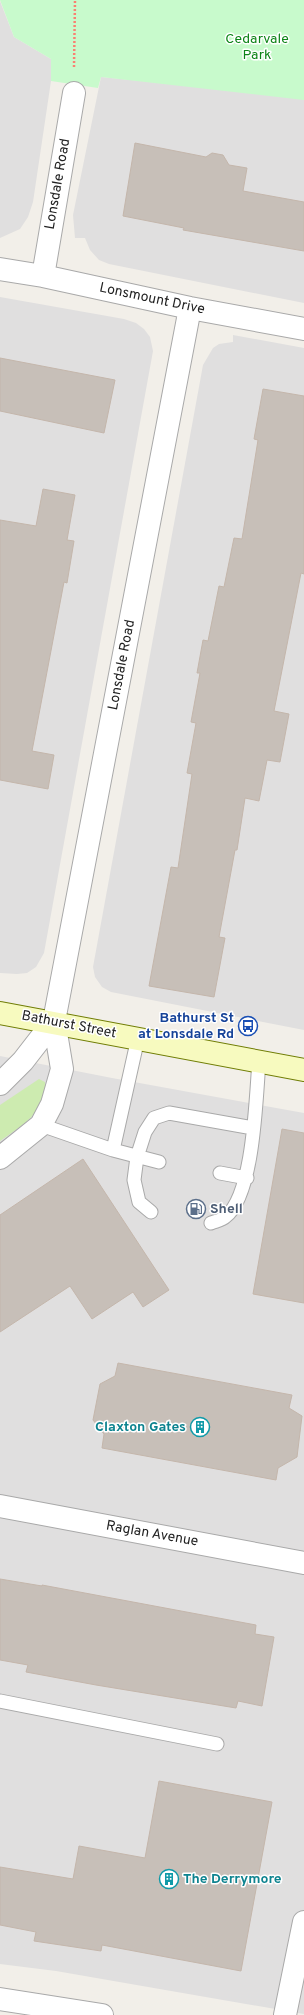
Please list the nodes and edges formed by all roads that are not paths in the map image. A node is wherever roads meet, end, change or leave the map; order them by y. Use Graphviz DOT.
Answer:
graph roads {
  1 [pos="74,93"];
  2 [pos="0,269"];
  3 [pos="43,276"];
  4 [pos="190,308"];
  5 [pos="304,329"];
  6 [pos="0,1013"];
  7 [pos="54,1022"];
  8 [pos="138,1038"];
  9 [pos="258,1061"];
  10 [pos="304,1070"];
  11 [pos="0,1084"];
  12 [pos="41,1125"];
  13 [pos="253,1128"];
  14 [pos="114,1150"];
  15 [pos="137,1157"];
  16 [pos="0,1158"];
  17 [pos="159,1162"];
  18 [pos="220,1173"];
  19 [pos="247,1178"];
  20 [pos="150,1212"];
  21 [pos="211,1223"];
  22 [pos="0,1506"];
  23 [pos="304,1563"];
  24 [pos="0,1701"];
  25 [pos="216,1744"];
  26 [pos="304,1922"];
  27 [pos="0,2000"];
  28 [pos="102,2015"];
  29 [pos="285,2015"];
  1 -- 3 [label="street, Lonsdale Road"];
  2 -- 3 [label="street, Lonsmount Drive"];
  3 -- 4 [label="street, Lonsmount Drive"];
  4 -- 5 [label="street, Lonsmount Drive"];
  4 -- 7 [label="street, Lonsdale Road"];
  6 -- 7 [label="main road, Bathurst Street"];
  7 -- 8 [label="main road, Bathurst Street"];
  7 -- 11 [label="street"];
  7 -- 12 [label="street"];
  8 -- 9 [label="main road, Bathurst Street"];
  8 -- 14 [label="lane"];
  9 -- 10 [label="main road, Bathurst Street"];
  9 -- 13 [label="lane"];
  12 -- 14 [label="lane"];
  12 -- 16 [label="street"];
  13 -- 15 [label="lane"];
  13 -- 19 [label="lane"];
  14 -- 15 [label="lane"];
  15 -- 17 [label="lane"];
  15 -- 20 [label="lane"];
  18 -- 19 [label="lane"];
  19 -- 21 [label="lane"];
  22 -- 23 [label="street, Raglan Avenue"];
  24 -- 25 [label="lane"];
  26 -- 29 [label="street"];
  27 -- 28 [label="street"];
}
